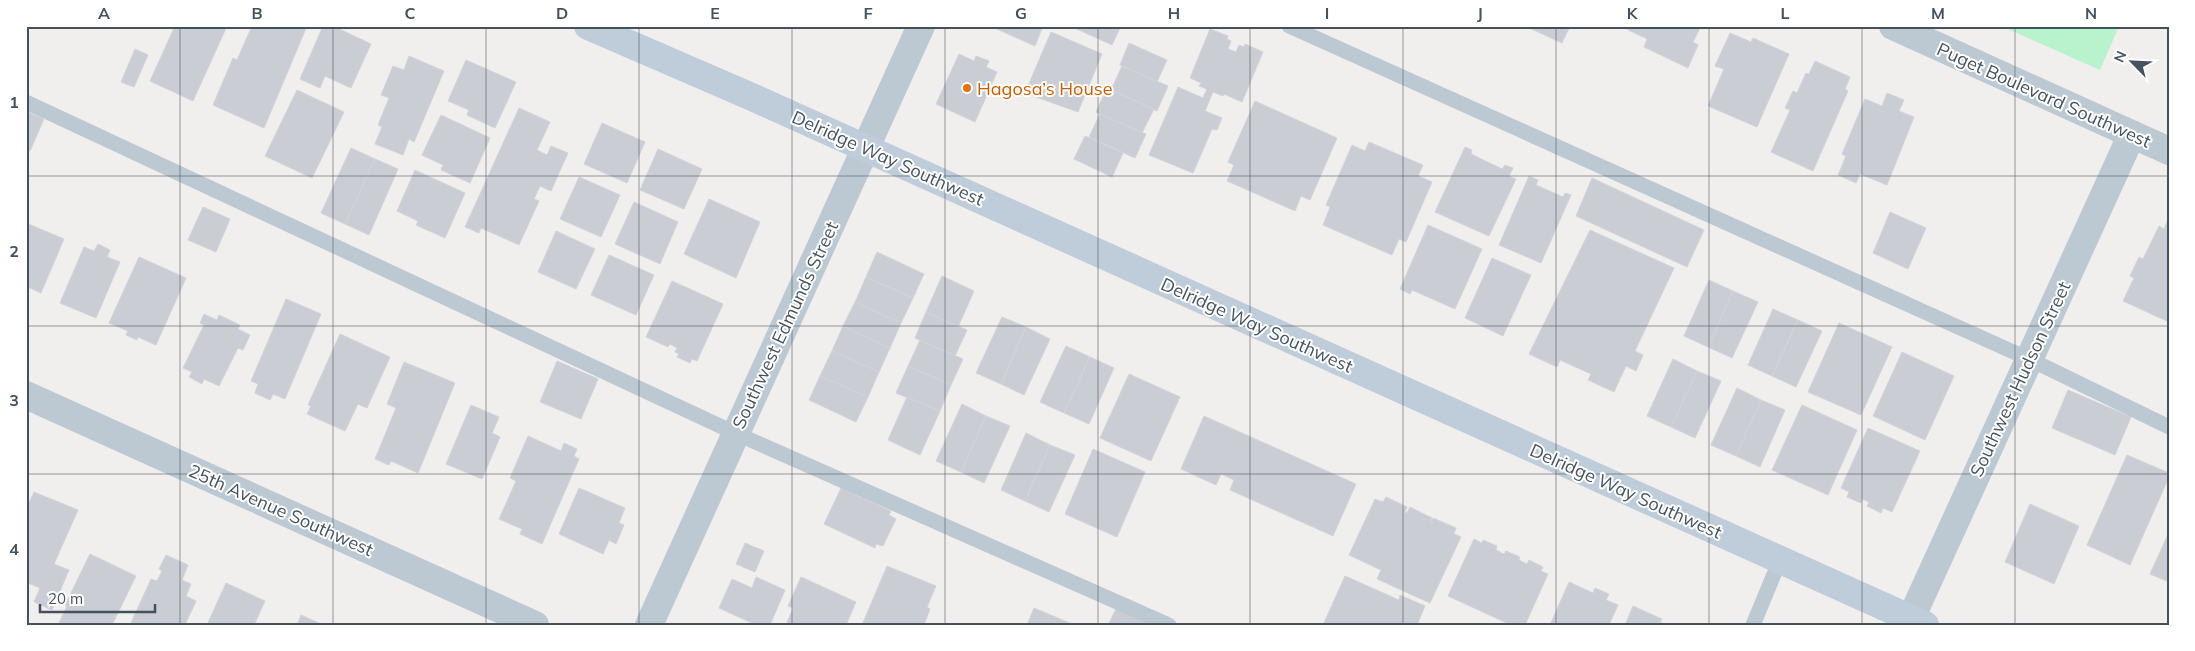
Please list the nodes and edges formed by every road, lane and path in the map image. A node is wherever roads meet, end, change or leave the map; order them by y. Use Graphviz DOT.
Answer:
graph roads {
  1 [pos="588,26"];
  2 [pos="922,26"];
  3 [pos="1288,26"];
  4 [pos="1893,26"];
  5 [pos="26,102"];
  6 [pos="2132,134"];
  7 [pos="866,149"];
  8 [pos="2169,151"];
  9 [pos="2029,360"];
  10 [pos="26,395"];
  11 [pos="2169,427"];
  12 [pos="735,433"];
  13 [pos="1780,560"];
  14 [pos="1915,623"];
  15 [pos="535,625"];
  16 [pos="649,625"];
  17 [pos="1169,625"];
  18 [pos="1753,625"];
  1 -- 7 [label="main road, Delridge Way Southwest"];
  2 -- 7 [label="street, Southwest Edmunds Street"];
  3 -- 9 [label="lane"];
  4 -- 6 [label="street, Puget Boulevard Southwest"];
  5 -- 12 [label="lane"];
  6 -- 8 [label="street, Puget Boulevard Southwest"];
  6 -- 9 [label="street, Southwest Hudson Street"];
  7 -- 12 [label="street, Southwest Edmunds Street"];
  7 -- 13 [label="main road, Delridge Way Southwest"];
  9 -- 11 [label="lane"];
  9 -- 14 [label="street, Southwest Hudson Street"];
  10 -- 15 [label="street, 25th Avenue Southwest"];
  12 -- 16 [label="street, Southwest Edmunds Street"];
  12 -- 17 [label="lane"];
  13 -- 14 [label="main road, Delridge Way Southwest"];
  13 -- 18 [label="lane"];
}
